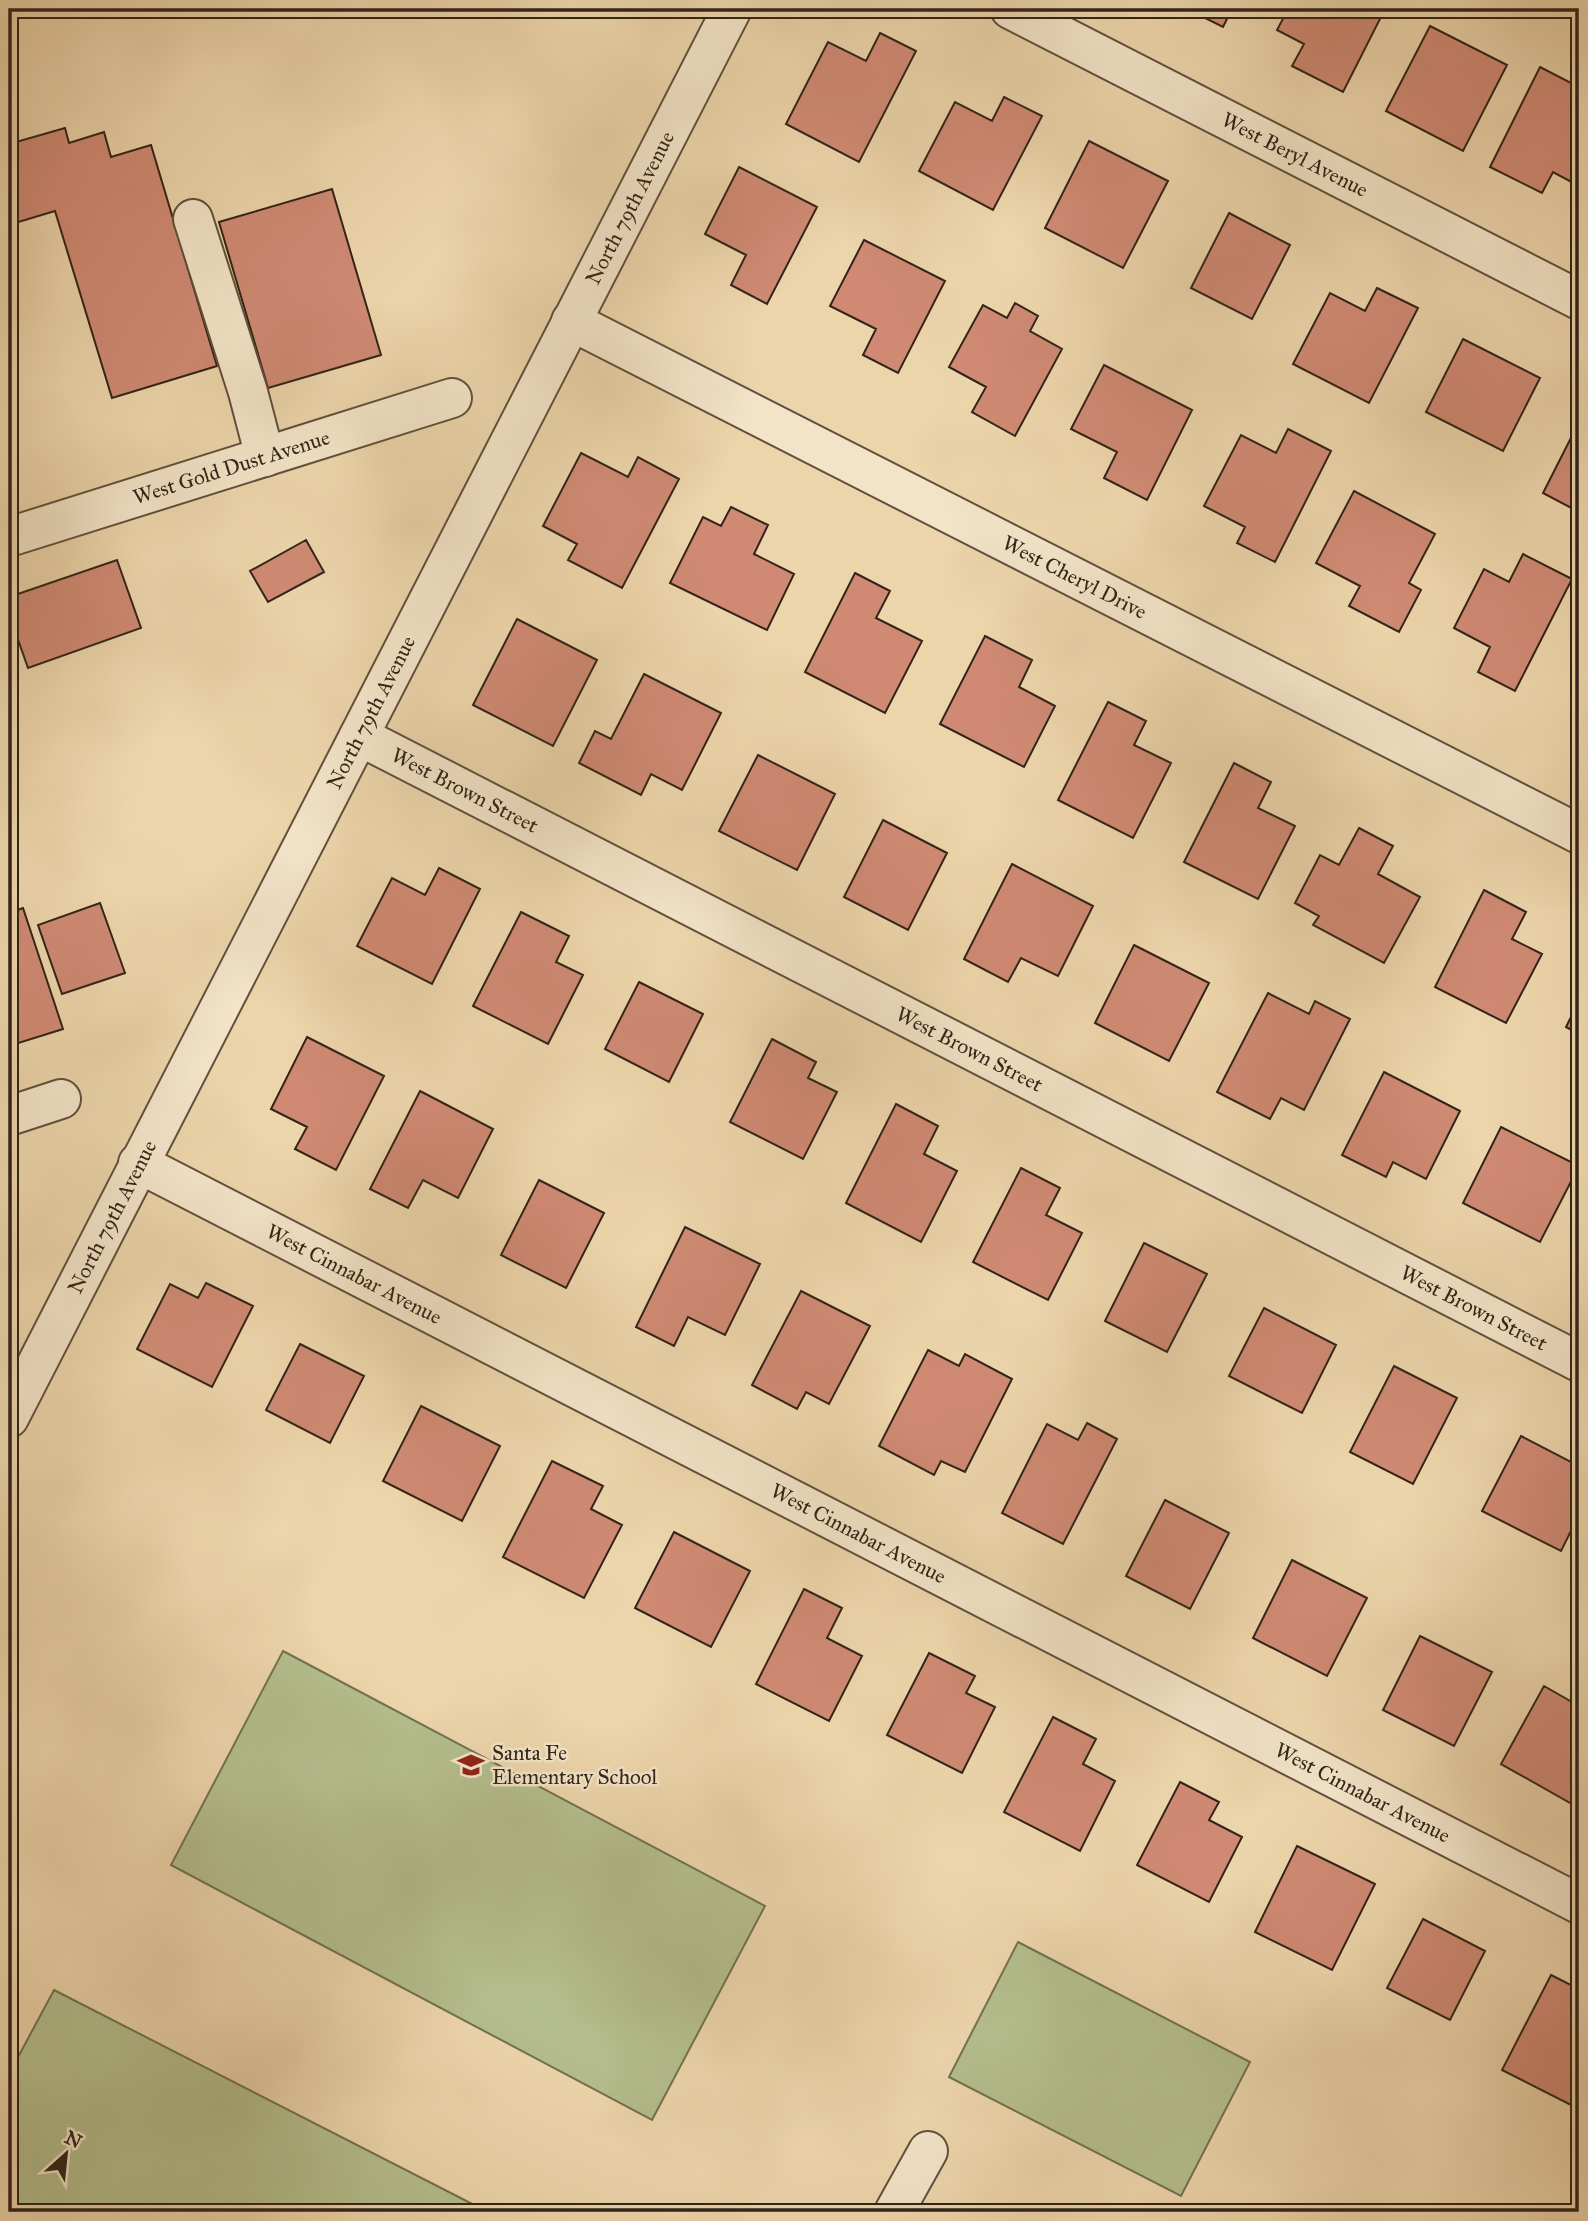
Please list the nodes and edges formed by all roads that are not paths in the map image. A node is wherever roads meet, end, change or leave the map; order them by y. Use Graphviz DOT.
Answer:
graph roads {
  1 [pos="732,9"];
  2 [pos="1010,9"];
  3 [pos="192,219"];
  4 [pos="1579,300"];
  5 [pos="571,321"];
  6 [pos="452,398"];
  7 [pos="265,457"];
  8 [pos="9,537"];
  9 [pos="359,736"];
  10 [pos="1579,834"];
  11 [pos="61,1099"];
  12 [pos="9,1116"];
  13 [pos="138,1163"];
  14 [pos="1579,1362"];
  15 [pos="9,1418"];
  16 [pos="1579,1904"];
  17 [pos="928,2151"];
  18 [pos="894,2212"];
  1 -- 5 [label="street, North 79th Avenue"];
  2 -- 4 [label="street, West Beryl Avenue"];
  3 -- 7 [label="street"];
  5 -- 9 [label="street, North 79th Avenue"];
  5 -- 10 [label="street, West Cheryl Drive"];
  6 -- 7 [label="street, West Gold Dust Avenue"];
  7 -- 8 [label="street, West Gold Dust Avenue"];
  9 -- 13 [label="street, North 79th Avenue"];
  9 -- 14 [label="street, West Brown Street"];
  11 -- 12 [label="street"];
  13 -- 15 [label="street, North 79th Avenue"];
  13 -- 16 [label="street, West Cinnabar Avenue"];
  17 -- 18 [label="street"];
}
